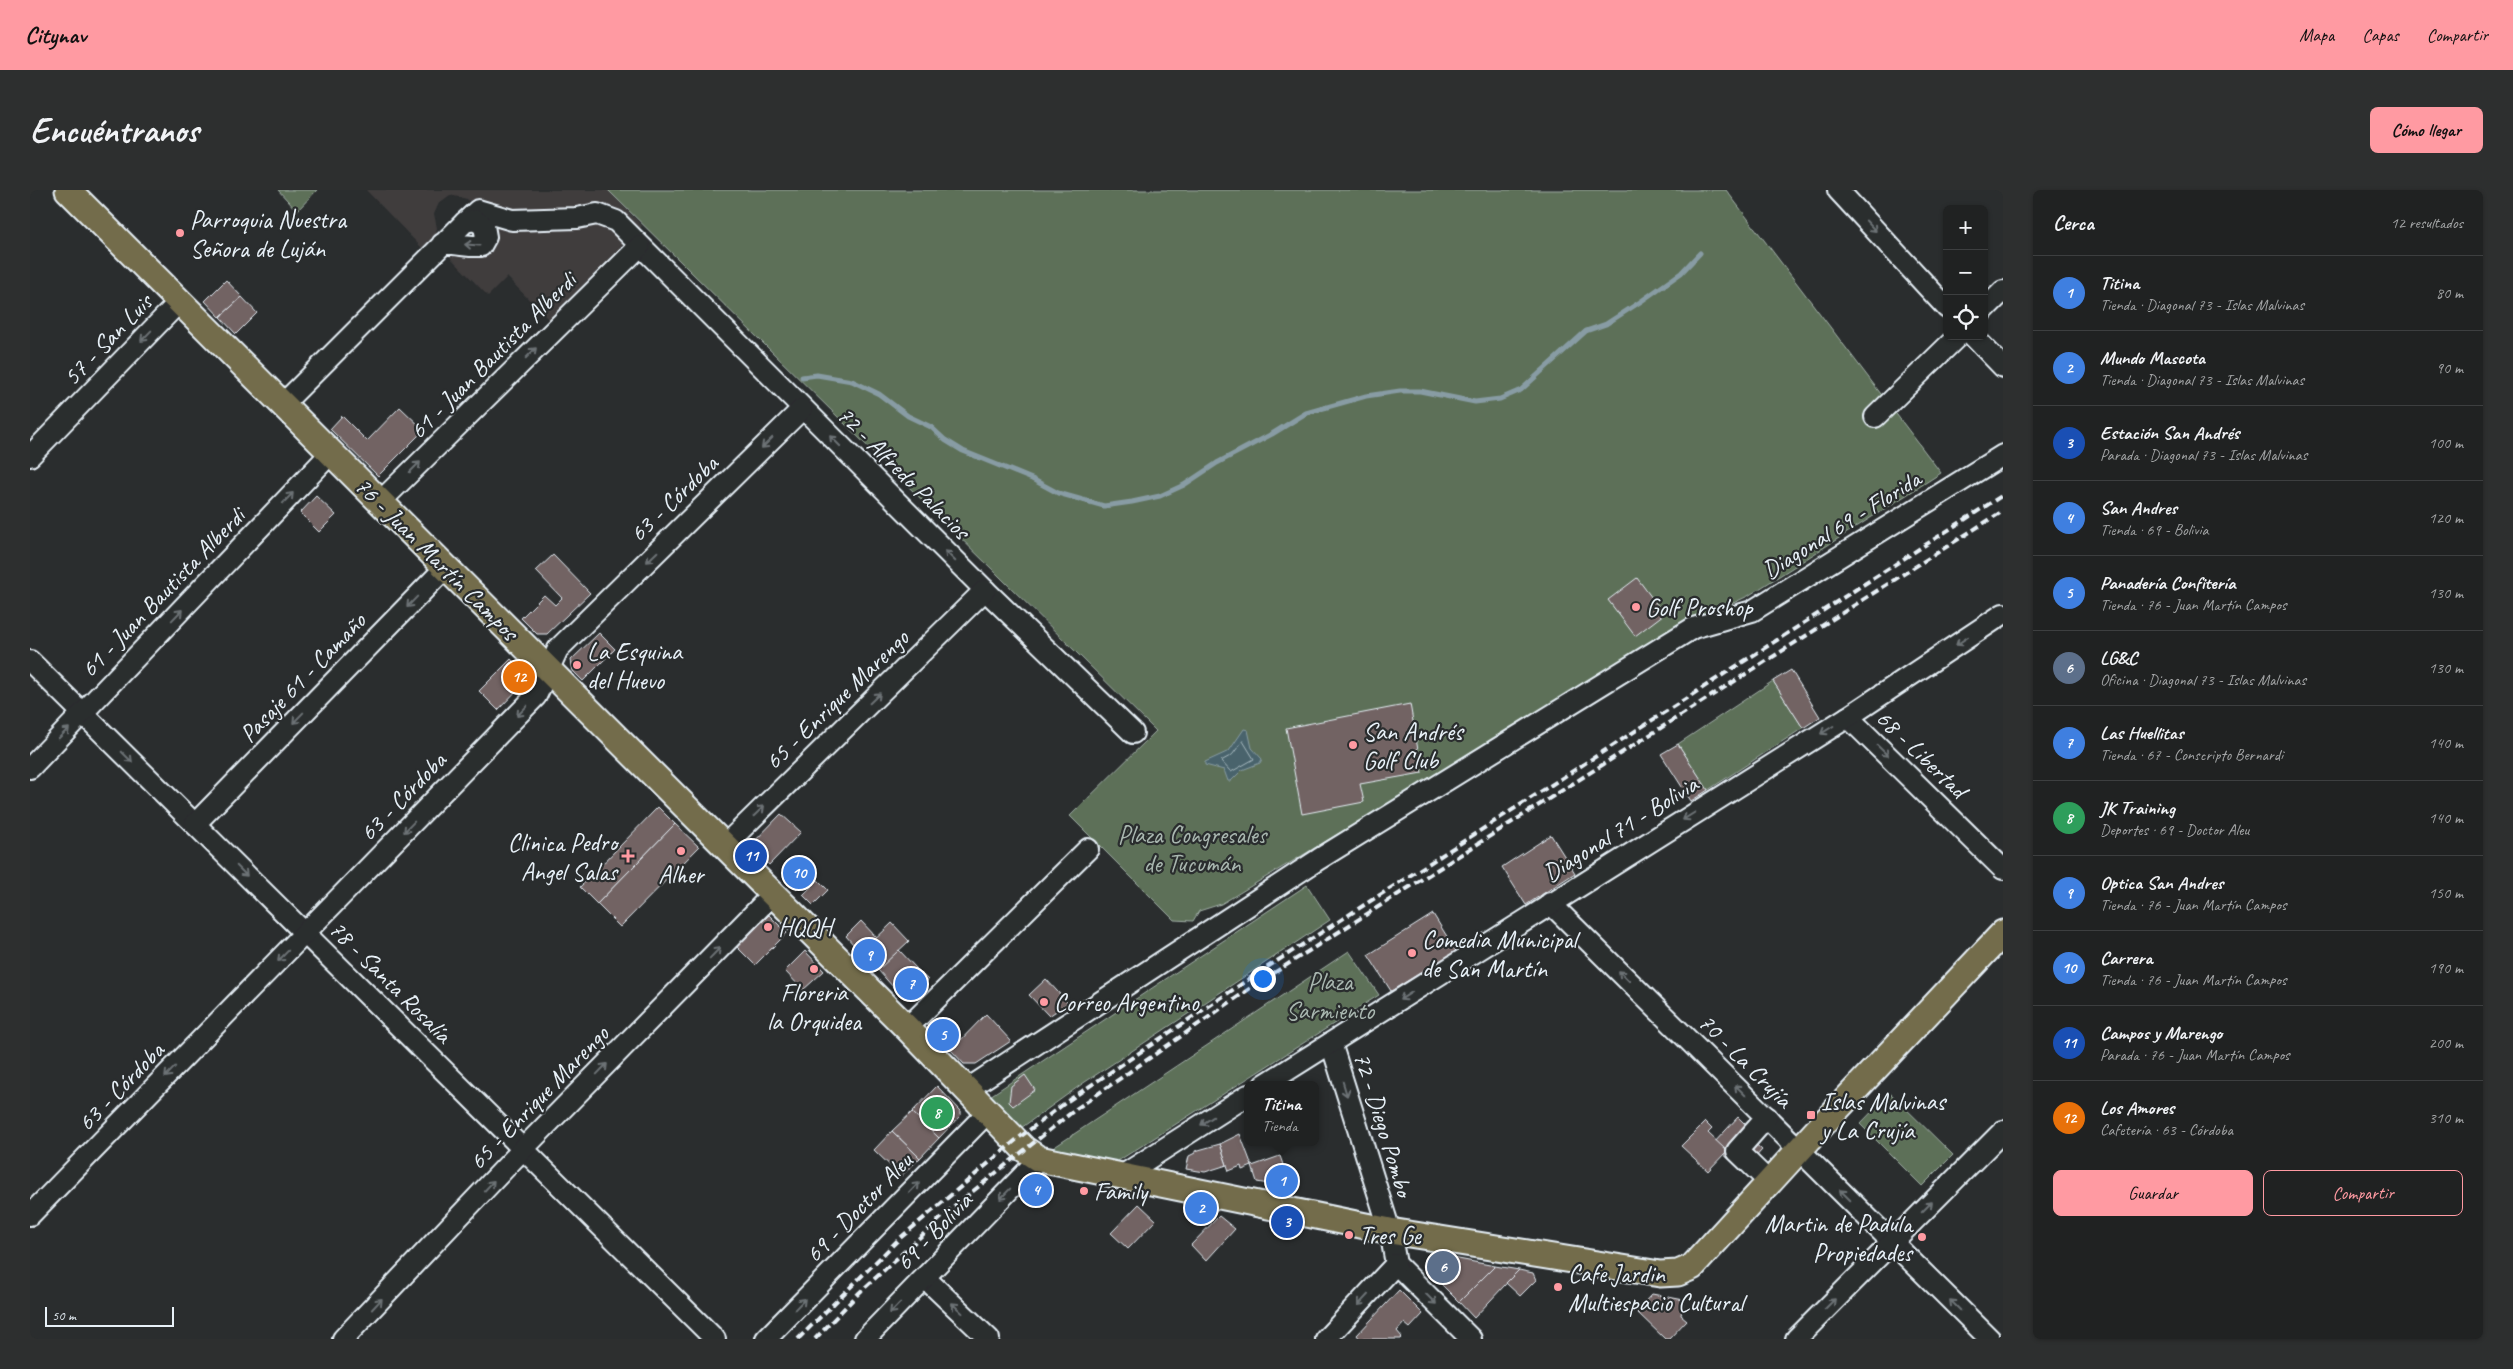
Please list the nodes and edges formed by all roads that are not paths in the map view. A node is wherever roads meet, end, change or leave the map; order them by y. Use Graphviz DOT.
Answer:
graph roads {
  1 [pos="68,190"];
  2 [pos="1838,190"];
  3 [pos="464,222"];
  4 [pos="442,244"];
  5 [pos="640,246"];
  6 [pos="2003,291"];
  7 [pos="180,301"];
  8 [pos="1943,304"];
  9 [pos="1988,306"];
  10 [pos="1954,340"];
  11 [pos="1977,340"];
  12 [pos="2003,368"];
  13 [pos="282,405"];
  14 [pos="802,408"];
  15 [pos="1875,418"];
  16 [pos="331,453"];
  17 [pos="2003,455"];
  18 [pos="30,456"];
  19 [pos="380,502"];
  20 [pos="446,567"];
  21 [pos="985,590"];
  22 [pos="2003,614"];
  23 [pos="30,661"];
  24 [pos="549,670"];
  25 [pos="83,714"];
  26 [pos="1848,717"];
  27 [pos="1132,733"];
  28 [pos="30,768"];
  29 [pos="195,824"];
  30 [pos="724,846"];
  31 [pos="1088,849"];
  32 [pos="2003,869"];
  33 [pos="773,894"];
  34 [pos="1550,903"];
  35 [pos="305,934"];
  36 [pos="2003,934"];
  37 [pos="907,1028"];
  38 [pos="1331,1043"];
  39 [pos="1270,1081"];
  40 [pos="966,1090"];
  41 [pos="1244,1098"];
  42 [pos="988,1112"];
  43 [pos="1767,1117"];
  44 [pos="2003,1131"];
  45 [pos="523,1149"];
  46 [pos="1799,1149"];
  47 [pos="1039,1159"];
  48 [pos="1120,1177"];
  49 [pos="1769,1182"];
  50 [pos="30,1216"];
  51 [pos="1390,1231"];
  52 [pos="1892,1242"];
  53 [pos="1396,1264"];
  54 [pos="925,1278"];
  55 [pos="343,1339"];
  56 [pos="715,1339"];
  57 [pos="766,1339"];
  58 [pos="866,1339"];
  59 [pos="989,1339"];
  60 [pos="1326,1339"];
  61 [pos="1471,1339"];
  62 [pos="1796,1339"];
  63 [pos="1990,1339"];
  1 -- 7 [label="main road, 76 - Juan Martín Campos"];
  2 -- 8 [label="street, one-way"];
  3 -- 4 [label="street"];
  3 -- 4 [label="street, one-way"];
  3 -- 5 [label="street, 72 - Alfredo Palacios"];
  4 -- 13 [label="street"];
  5 -- 14 [label="street, 72 - Alfredo Palacios"];
  19 -- 5 [label="street, 61 - Juan Bautista Alberdi, one-way"];
  6 -- 9 [label="street"];
  7 -- 13 [label="main road, 76 - Juan Martín Campos"];
  7 -- 18 [label="street, 57 - San Luis, one-way"];
  10 -- 15 [label="street"];
  11 -- 12 [label="street"];
  13 -- 16 [label="main road, 76 - Juan Martín Campos"];
  21 -- 14 [label="street, 72 - Alfredo Palacios, one-way"];
  14 -- 24 [label="street, 63 - Córdoba, one-way"];
  16 -- 19 [label="main road, 76 - Juan Martín Campos"];
  25 -- 16 [label="street, 61 - Juan Bautista Alberdi, one-way"];
  17 -- 40 [label="street, Diagonal 69 - Florida"];
  19 -- 20 [label="main road, 76 - Juan Martín Campos"];
  20 -- 24 [label="main road, 76 - Juan Martín Campos"];
  20 -- 29 [label="street, Pasaje 61 - Camaño, one-way"];
  21 -- 27 [label="street, 72 - Alfredo Palacios"];
  30 -- 21 [label="street, 65 - Enrique Marengo, one-way"];
  22 -- 26 [label="street, Diagonal 71 - Bolivia, one-way"];
  23 -- 25 [label="street, 78 - Santa Rosalía"];
  24 -- 30 [label="main road, 76 - Juan Martín Campos"];
  24 -- 35 [label="street, 63 - Córdoba, one-way"];
  28 -- 25 [label="street, 61 - Juan Bautista Alberdi, one-way"];
  25 -- 29 [label="street, 78 - Santa Rosalía, one-way"];
  26 -- 32 [label="street, 68 - Libertad, one-way"];
  26 -- 34 [label="street, Diagonal 71 - Bolivia, one-way"];
  29 -- 35 [label="street, 78 - Santa Rosalía, one-way"];
  30 -- 33 [label="main road, 76 - Juan Martín Campos"];
  31 -- 37 [label="street"];
  33 -- 37 [label="main road, 76 - Juan Martín Campos"];
  45 -- 33 [label="street, 65 - Enrique Marengo, one-way"];
  34 -- 38 [label="street, Diagonal 71 - Bolivia, one-way"];
  43 -- 34 [label="street, 70 - La Crujía, one-way"];
  35 -- 45 [label="street, 78 - Santa Rosalía"];
  35 -- 50 [label="street, 63 - Córdoba, one-way"];
  36 -- 46 [label="main road"];
  37 -- 40 [label="main road, 76 - Juan Martín Campos"];
  38 -- 39 [label="street, Diagonal 71 - Bolivia"];
  38 -- 51 [label="street, 72 - Diego Pombo, one-way"];
  40 -- 42 [label="main road, 76 - Juan Martín Campos"];
  41 -- 48 [label="street, one-way"];
  42 -- 47 [label="main road, 76 - Juan Martín Campos"];
  57 -- 42 [label="street, 69 - Doctor Aleu, one-way"];
  43 -- 46 [label="street, 70 - La Crujía"];
  43 -- 49 [label="street"];
  52 -- 44 [label="street, one-way"];
  55 -- 45 [label="street, 65 - Enrique Marengo, one-way"];
  45 -- 56 [label="street, 78 - Santa Rosalía"];
  46 -- 49 [label="main road"];
  52 -- 46 [label="street, 70 - La Crujía, one-way"];
  47 -- 48 [label="main road"];
  47 -- 54 [label="street, 69 - Bolivia, one-way"];
  48 -- 51 [label="main road"];
  49 -- 51 [label="main road"];
  51 -- 53 [label="street, 72 - Diego Pombo"];
  62 -- 52 [label="street, one-way"];
  63 -- 52 [label="street, 70 - La Crujía, one-way"];
  53 -- 60 [label="street, one-way"];
  53 -- 61 [label="street, one-way"];
  54 -- 58 [label="street, 69 - Bolivia, one-way"];
  59 -- 54 [label="street, one-way"];
}
